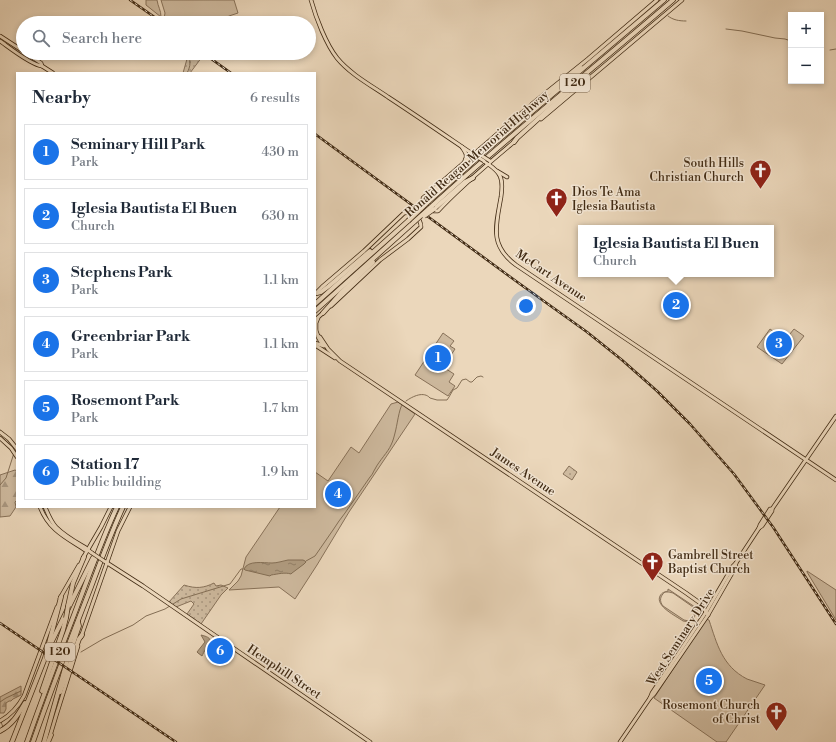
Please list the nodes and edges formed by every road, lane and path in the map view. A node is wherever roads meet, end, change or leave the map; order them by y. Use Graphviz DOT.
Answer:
graph roads {
  1 [pos="311,0"];
  2 [pos="657,0"];
  3 [pos="664,0"];
  4 [pos="673,0"];
  5 [pos="682,0"];
  6 [pos="0,36"];
  7 [pos="0,42"];
  8 [pos="16,46"];
  9 [pos="16,52"];
  10 [pos="595,59"];
  11 [pos="28,60"];
  12 [pos="36,60"];
  13 [pos="42,66"];
  14 [pos="51,72"];
  15 [pos="577,82"];
  16 [pos="516,118"];
  17 [pos="514,142"];
  18 [pos="486,143"];
  19 [pos="461,146"];
  20 [pos="476,155"];
  21 [pos="490,161"];
  22 [pos="465,162"];
  23 [pos="496,170"];
  24 [pos="507,177"];
  25 [pos="473,178"];
  26 [pos="428,200"];
  27 [pos="433,207"];
  28 [pos="379,246"];
  29 [pos="378,255"];
  30 [pos="316,294"];
  31 [pos="316,303"];
  32 [pos="316,310"];
  33 [pos="322,314"];
  34 [pos="316,315"];
  35 [pos="316,319"];
  36 [pos="317,332"];
  37 [pos="316,345"];
  38 [pos="325,345"];
  39 [pos="336,358"];
  40 [pos="836,416"];
  41 [pos="0,432"];
  42 [pos="0,438"];
  43 [pos="16,448"];
  44 [pos="16,456"];
  45 [pos="806,459"];
  46 [pos="836,480"];
  47 [pos="40,508"];
  48 [pos="46,508"];
  49 [pos="110,508"];
  50 [pos="117,508"];
  51 [pos="123,508"];
  52 [pos="129,508"];
  53 [pos="67,537"];
  54 [pos="101,545"];
  55 [pos="78,546"];
  56 [pos="88,550"];
  57 [pos="84,557"];
  58 [pos="105,562"];
  59 [pos="113,567"];
  60 [pos="104,571"];
  61 [pos="61,597"];
  62 [pos="707,613"];
  63 [pos="78,619"];
  64 [pos="82,635"];
  65 [pos="44,658"];
  66 [pos="32,688"];
  67 [pos="56,699"];
  68 [pos="41,702"];
  69 [pos="0,721"];
  70 [pos="0,732"];
  71 [pos="50,735"];
  72 [pos="12,742"];
  73 [pos="28,742"];
  74 [pos="33,742"];
  75 [pos="44,742"];
  76 [pos="49,742"];
  77 [pos="370,742"];
  78 [pos="620,742"];
  1 -- 19 [label="main road"];
  2 -- 16 [label="main road"];
  3 -- 10 [label="highway, Ronald Reagan Memorial Highway / I 20"];
  4 -- 15 [label="highway, Ronald Reagan Memorial Highway / I 20"];
  5 -- 17 [label="main road"];
  6 -- 8 [label="main road"];
  7 -- 9 [label="main road"];
  10 -- 16 [label="highway"];
  10 -- 26 [label="highway, Ronald Reagan Memorial Highway / I 20"];
  11 -- 13 [label="main road"];
  12 -- 13 [label="main road"];
  13 -- 14 [label="main road"];
  15 -- 17 [label="highway"];
  15 -- 27 [label="highway, Ronald Reagan Memorial Highway / I 20"];
  16 -- 18 [label="main road"];
  17 -- 21 [label="main road"];
  18 -- 20 [label="main road"];
  18 -- 20 [label="main road"];
  19 -- 20 [label="main road"];
  19 -- 22 [label="main road"];
  20 -- 21 [label="main road, bridge"];
  20 -- 22 [label="main road"];
  21 -- 23 [label="main road"];
  21 -- 23 [label="main road"];
  21 -- 25 [label="main road"];
  22 -- 25 [label="main road"];
  22 -- 26 [label="highway"];
  23 -- 24 [label="main road"];
  23 -- 45 [label="main road, McCart Avenue"];
  25 -- 27 [label="highway"];
  26 -- 28 [label="highway, Ronald Reagan Memorial Highway / I 20, bridge"];
  27 -- 29 [label="highway, Ronald Reagan Memorial Highway / I 20, bridge"];
  28 -- 30 [label="highway"];
  28 -- 31 [label="highway, Ronald Reagan Memorial Highway / I 20"];
  29 -- 32 [label="highway, Ronald Reagan Memorial Highway / I 20"];
  29 -- 33 [label="highway"];
  30 -- 33 [label="main road"];
  33 -- 34 [label="main road"];
  33 -- 35 [label="main road"];
  33 -- 36 [label="main road"];
  36 -- 38 [label="main road, James Avenue"];
  37 -- 38 [label="main road"];
  37 -- 39 [label="main road"];
  38 -- 39 [label="main road, James Avenue"];
  39 -- 62 [label="main road, James Avenue"];
  40 -- 45 [label="main road, West Seminary Drive"];
  41 -- 43 [label="main road"];
  42 -- 44 [label="main road"];
  45 -- 46 [label="main road, McCart Avenue"];
  45 -- 62 [label="main road, West Seminary Drive"];
  47 -- 53 [label="main road"];
  48 -- 53 [label="main road"];
  49 -- 56 [label="main road"];
  50 -- 54 [label="highway, I 20"];
  51 -- 63 [label="highway, I 20"];
  52 -- 58 [label="main road"];
  53 -- 55 [label="main road"];
  53 -- 56 [label="main road"];
  54 -- 65 [label="highway"];
  54 -- 68 [label="highway, I 20"];
  55 -- 56 [label="main road"];
  55 -- 57 [label="main road"];
  56 -- 57 [label="main road"];
  56 -- 58 [label="main road, Hemphill Street, bridge"];
  57 -- 61 [label="main road"];
  57 -- 68 [label="highway, bridge"];
  58 -- 59 [label="main road, Hemphill Street"];
  58 -- 60 [label="main road"];
  59 -- 60 [label="main road"];
  59 -- 77 [label="main road, Hemphill Street"];
  60 -- 64 [label="main road"];
  61 -- 65 [label="highway"];
  61 -- 69 [label="main road"];
  62 -- 78 [label="main road, West Seminary Drive"];
  63 -- 67 [label="highway"];
  63 -- 74 [label="highway, I 20"];
  64 -- 67 [label="highway"];
  64 -- 71 [label="main road"];
  65 -- 66 [label="highway"];
  66 -- 70 [label="highway"];
  66 -- 72 [label="highway"];
  67 -- 75 [label="highway"];
  68 -- 73 [label="highway, I 20"];
  71 -- 76 [label="highway"];
}
